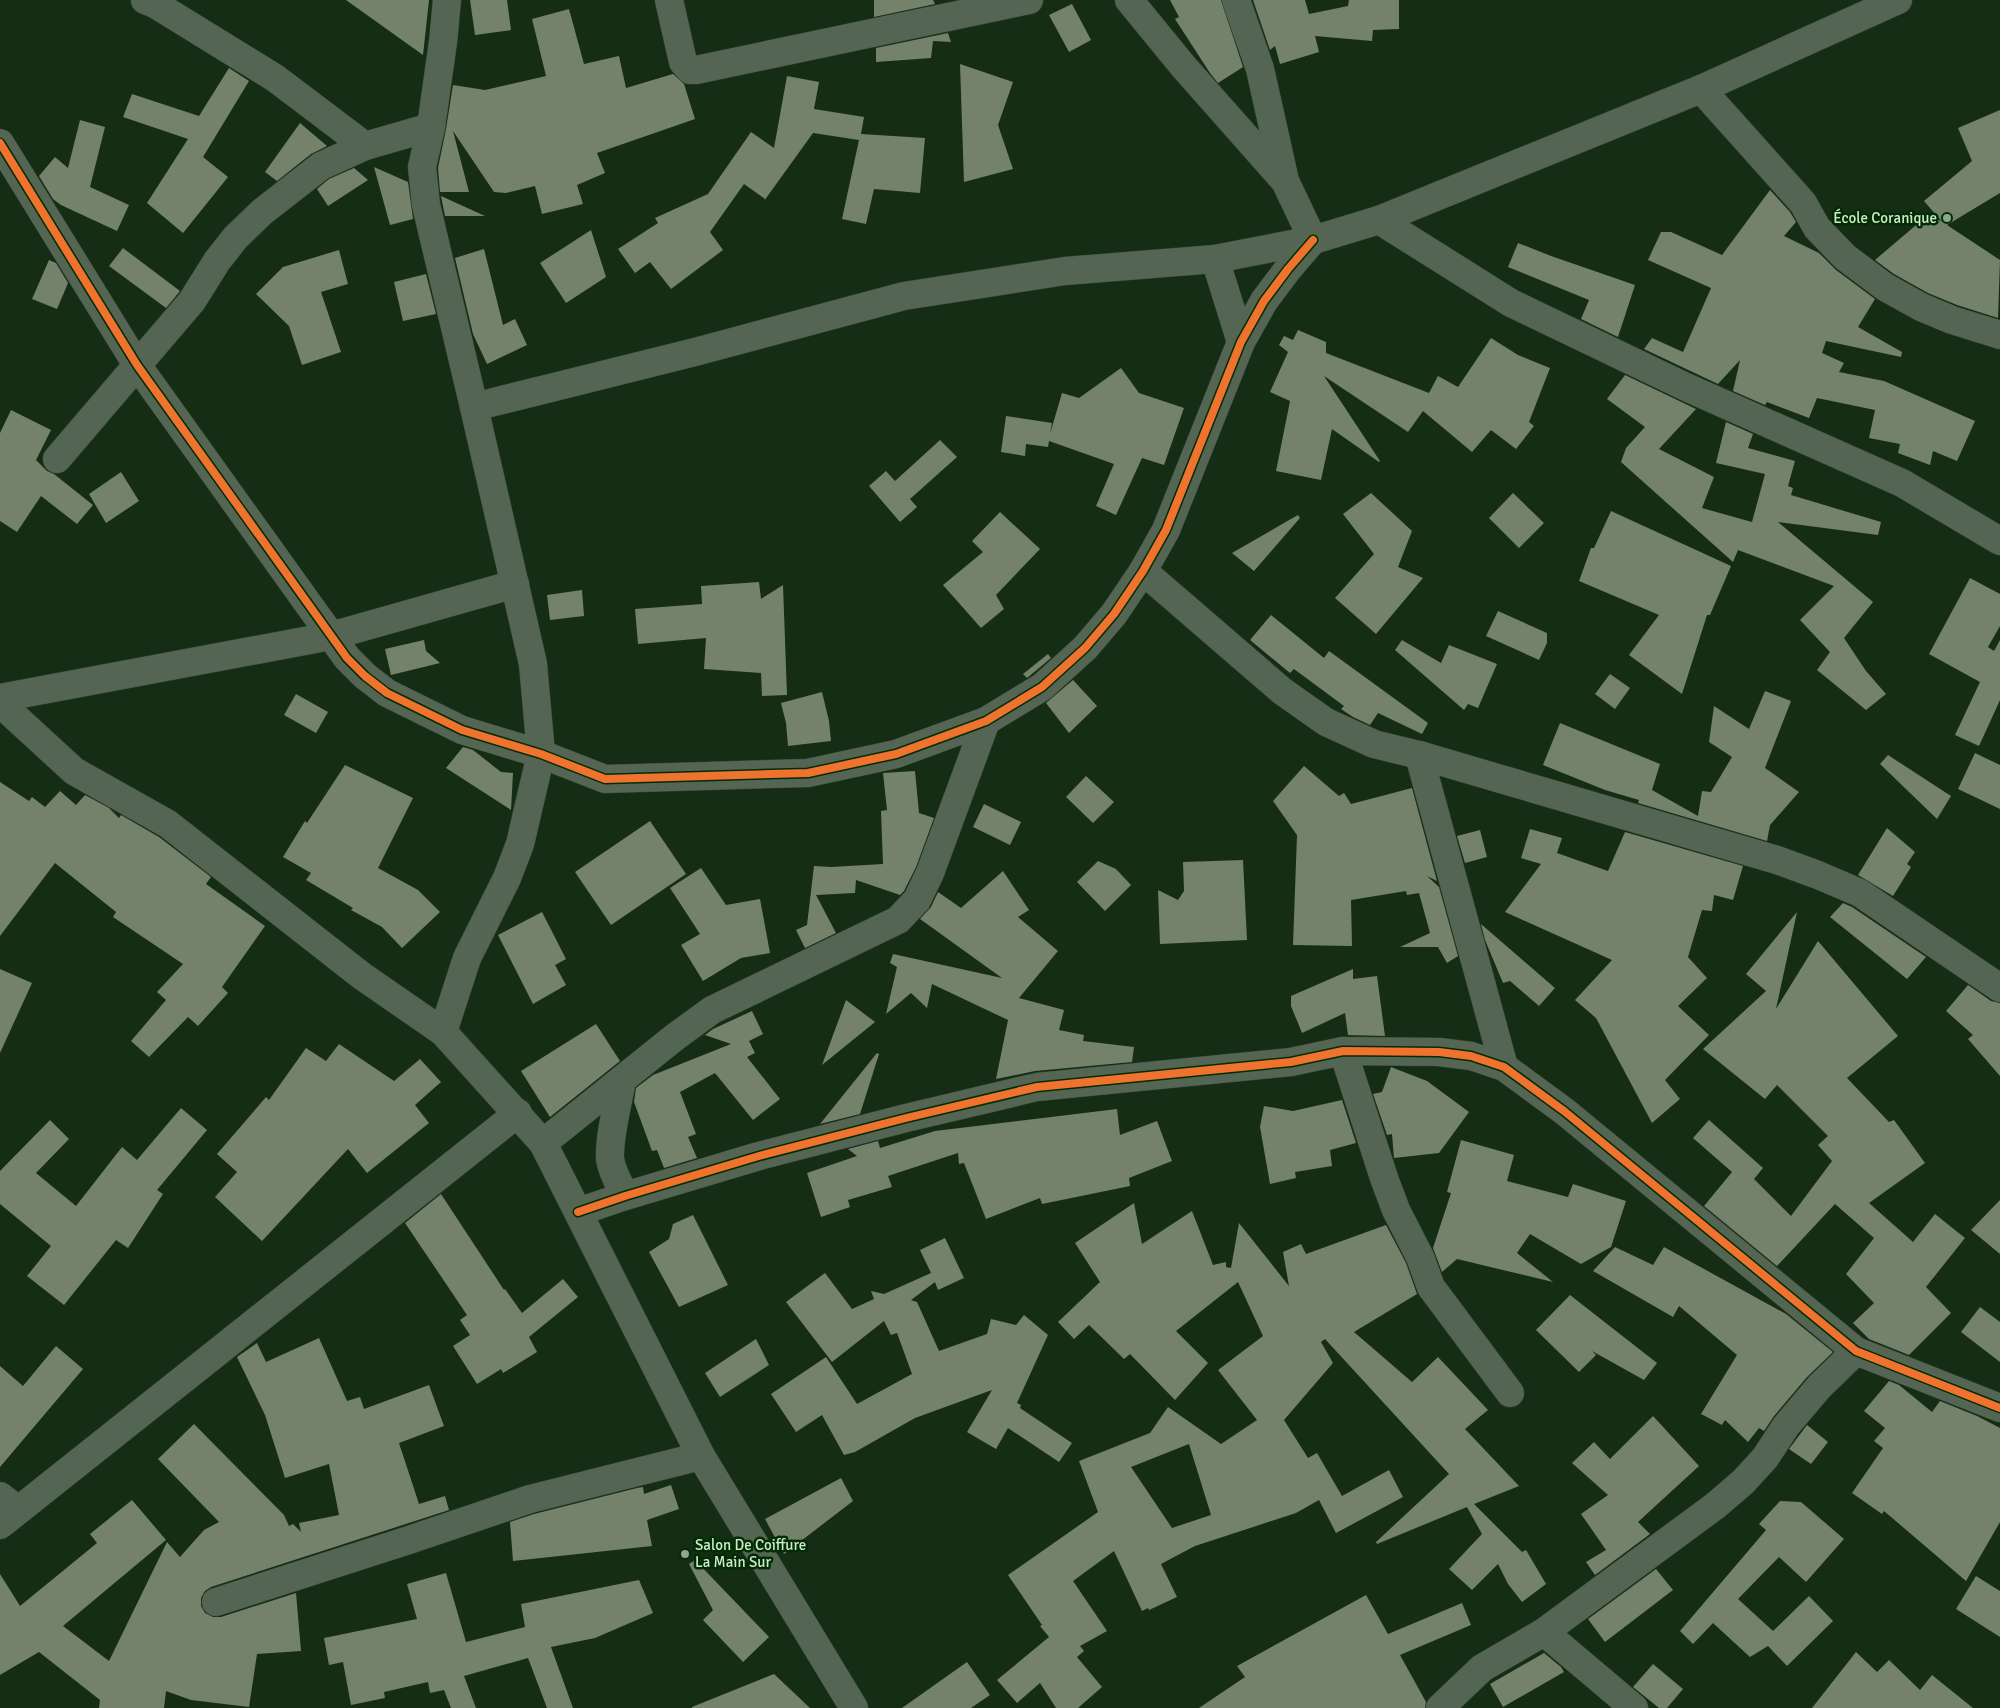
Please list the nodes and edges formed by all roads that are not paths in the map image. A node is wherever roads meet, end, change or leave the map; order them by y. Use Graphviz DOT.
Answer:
graph roads {
  1 [pos="145,0"];
  2 [pos="447,0"];
  3 [pos="669,0"];
  4 [pos="1029,0"];
  5 [pos="1129,0"];
  6 [pos="1236,0"];
  7 [pos="1898,0"];
  8 [pos="1701,89"];
  9 [pos="431,127"];
  10 [pos="0,143"];
  11 [pos="365,146"];
  12 [pos="1285,181"];
  13 [pos="1379,220"];
  14 [pos="1313,240"];
  15 [pos="1216,259"];
  16 [pos="2000,335"];
  17 [pos="1241,342"];
  18 [pos="137,365"];
  19 [pos="474,407"];
  20 [pos="57,459"];
  21 [pos="2000,541"];
  22 [pos="1143,571"];
  23 [pos="515,584"];
  24 [pos="331,636"];
  25 [pos="0,698"];
  26 [pos="0,703"];
  27 [pos="986,721"];
  28 [pos="541,754"];
  29 [pos="1418,755"];
  30 [pos="2000,988"];
  31 [pos="443,1032"];
  32 [pos="1343,1051"];
  33 [pos="1504,1067"];
  34 [pos="622,1080"];
  35 [pos="518,1113"];
  36 [pos="543,1143"];
  37 [pos="624,1196"];
  38 [pos="578,1212"];
  39 [pos="1856,1351"];
  40 [pos="1510,1393"];
  41 [pos="2000,1408"];
  42 [pos="701,1456"];
  43 [pos="6,1510"];
  44 [pos="216,1602"];
  45 [pos="1544,1632"];
  46 [pos="854,1708"];
  47 [pos="1440,1708"];
  48 [pos="1634,1708"];
  1 -- 11 [label="street"];
  2 -- 9 [label="street"];
  3 -- 4 [label="street"];
  5 -- 12 [label="street"];
  6 -- 12 [label="street"];
  7 -- 8 [label="street"];
  8 -- 13 [label="street"];
  8 -- 16 [label="street"];
  9 -- 11 [label="street"];
  9 -- 19 [label="street"];
  10 -- 18 [label="street"];
  11 -- 18 [label="street"];
  12 -- 14 [label="street"];
  13 -- 14 [label="street"];
  13 -- 21 [label="street"];
  14 -- 15 [label="street"];
  14 -- 17 [label="street"];
  15 -- 17 [label="street"];
  15 -- 19 [label="street"];
  17 -- 22 [label="street"];
  18 -- 20 [label="street"];
  18 -- 24 [label="street"];
  19 -- 23 [label="street"];
  22 -- 27 [label="street"];
  22 -- 29 [label="street"];
  23 -- 24 [label="street"];
  23 -- 28 [label="street"];
  24 -- 25 [label="street"];
  24 -- 28 [label="street"];
  26 -- 31 [label="street"];
  27 -- 28 [label="street"];
  27 -- 34 [label="street"];
  28 -- 31 [label="street"];
  29 -- 30 [label="street"];
  29 -- 33 [label="street"];
  31 -- 35 [label="street"];
  32 -- 33 [label="street"];
  32 -- 37 [label="street"];
  32 -- 40 [label="street"];
  33 -- 39 [label="street"];
  34 -- 36 [label="street"];
  34 -- 37 [label="street"];
  35 -- 36 [label="street"];
  35 -- 43 [label="street"];
  36 -- 38 [label="street"];
  37 -- 38 [label="street"];
  38 -- 42 [label="street"];
  39 -- 41 [label="street"];
  39 -- 45 [label="street"];
  42 -- 44 [label="street"];
  42 -- 46 [label="street"];
  45 -- 47 [label="street"];
  45 -- 48 [label="street"];
}
